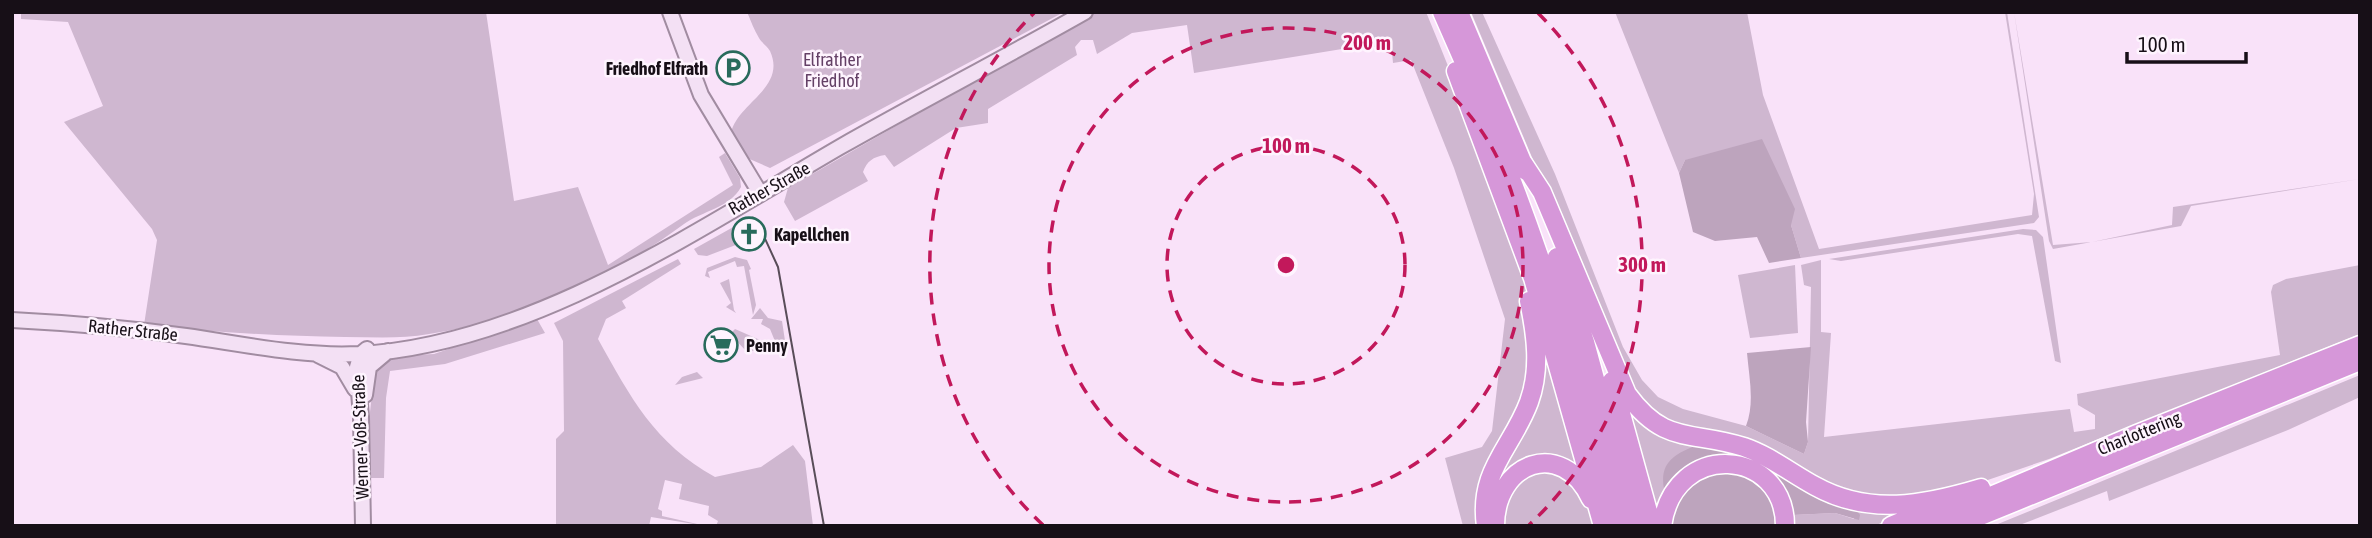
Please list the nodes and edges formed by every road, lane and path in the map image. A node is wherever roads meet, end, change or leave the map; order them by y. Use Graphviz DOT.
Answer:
graph roads {
  1 [pos="670,12"];
  2 [pos="1085,12"];
  3 [pos="1433,12"];
  4 [pos="1442,12"];
  5 [pos="1459,12"];
  6 [pos="1523,163"];
  7 [pos="1496,179"];
  8 [pos="760,193"];
  9 [pos="1592,315"];
  10 [pos="12,320"];
  11 [pos="252,345"];
  12 [pos="2360,345"];
  13 [pos="386,346"];
  14 [pos="310,352"];
  15 [pos="363,354"];
  16 [pos="2360,361"];
  17 [pos="361,417"];
  18 [pos="2137,433"];
  19 [pos="1981,488"];
  20 [pos="1974,520"];
  21 [pos="363,526"];
  22 [pos="1486,526"];
  23 [pos="1495,526"];
  24 [pos="1602,526"];
  25 [pos="1619,526"];
  26 [pos="1635,526"];
  27 [pos="1652,526"];
  28 [pos="1662,526"];
  29 [pos="1785,526"];
  30 [pos="1891,526"];
  31 [pos="1920,526"];
  32 [pos="1956,526"];
  1 -- 8 [label="main road"];
  2 -- 8 [label="main road, Rather Straße"];
  3 -- 7 [label="highway"];
  4 -- 25 [label="highway"];
  5 -- 6 [label="highway"];
  6 -- 9 [label="highway"];
  6 -- 26 [label="highway"];
  7 -- 22 [label="highway"];
  7 -- 24 [label="highway"];
  8 -- 13 [label="main road, Rather Straße"];
  9 -- 19 [label="highway"];
  9 -- 27 [label="highway"];
  10 -- 11 [label="main road, Rather Straße"];
  11 -- 14 [label="main road, Rather Straße"];
  11 -- 15 [label="main road, Rather Straße"];
  12 -- 18 [label="highway, Charlottering"];
  13 -- 15 [label="main road, Rather Straße"];
  13 -- 15 [label="main road"];
  14 -- 15 [label="main road, Rather Straße"];
  14 -- 17 [label="main road, Rather Straße"];
  15 -- 17 [label="main road"];
  16 -- 20 [label="highway, Charlottering"];
  17 -- 21 [label="main road, Werner-Voß-Straße"];
  18 -- 19 [label="highway"];
  18 -- 31 [label="highway, Charlottering"];
  19 -- 30 [label="highway"];
  20 -- 32 [label="highway, Charlottering"];
  23 -- 24 [label="highway"];
  28 -- 29 [label="highway"];
}
